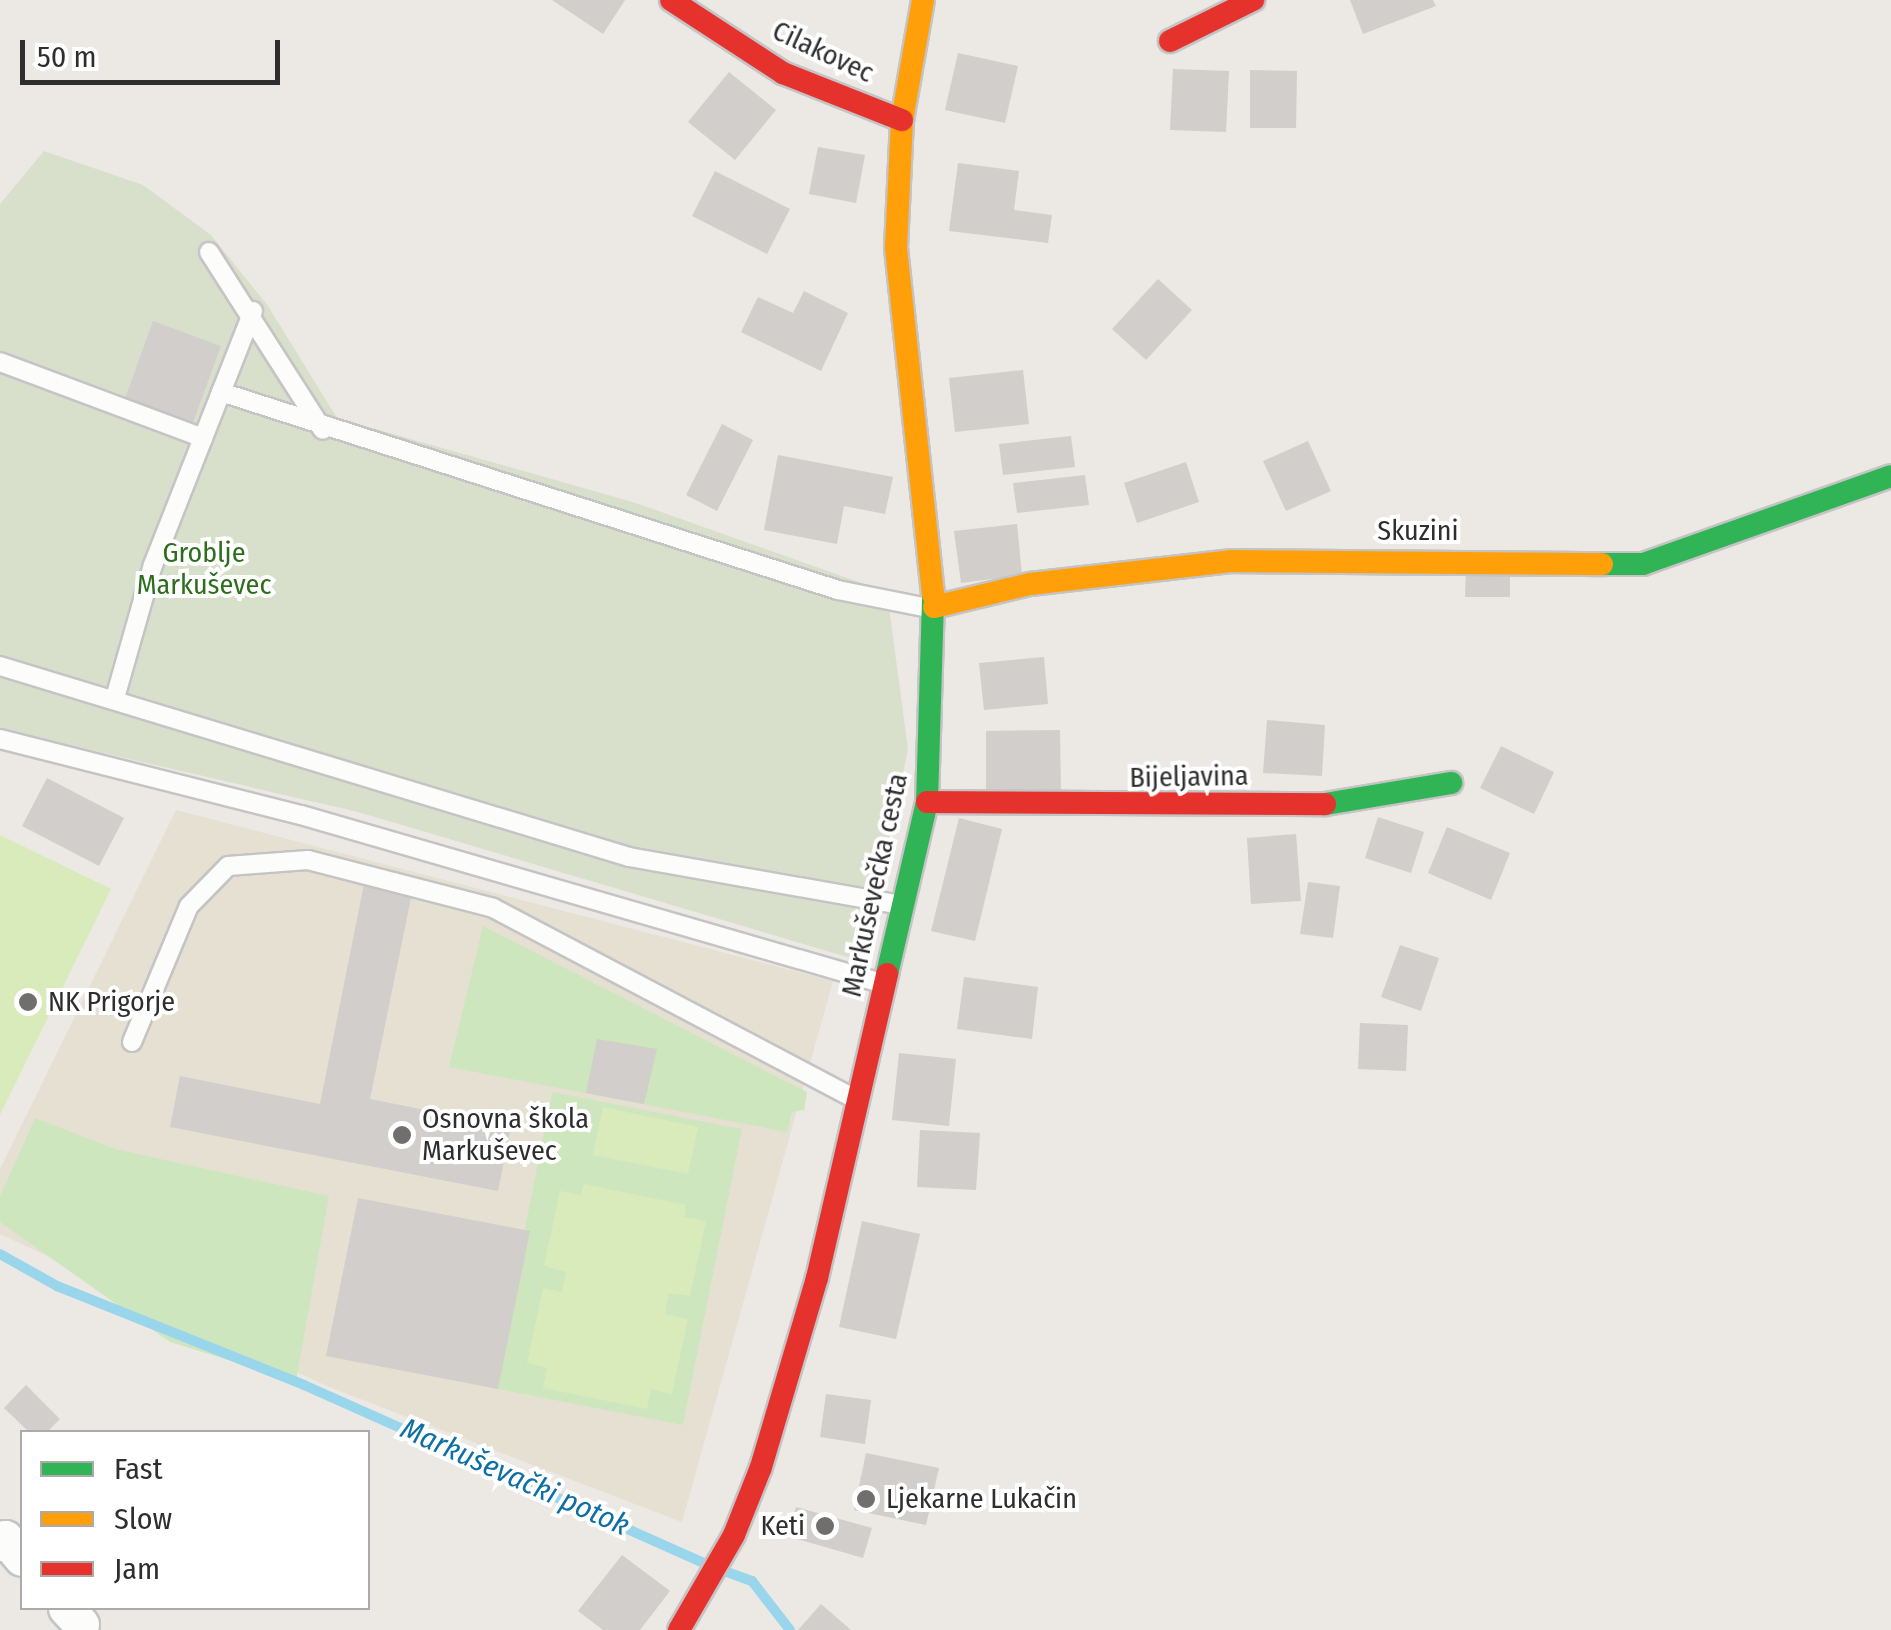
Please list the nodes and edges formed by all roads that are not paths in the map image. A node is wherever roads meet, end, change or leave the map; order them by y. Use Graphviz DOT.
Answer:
graph roads {
  1 [pos="671,0"];
  2 [pos="923,0"];
  3 [pos="1253,0"];
  4 [pos="1170,41"];
  5 [pos="902,120"];
  6 [pos="209,252"];
  7 [pos="253,311"];
  8 [pos="0,362"];
  9 [pos="221,392"];
  10 [pos="324,430"];
  11 [pos="203,438"];
  12 [pos="1891,476"];
  13 [pos="934,608"];
  14 [pos="0,666"];
  15 [pos="115,698"];
  16 [pos="0,739"];
  17 [pos="1451,783"];
  18 [pos="928,802"];
  19 [pos="904,905"];
  20 [pos="886,984"];
  21 [pos="132,1042"];
  22 [pos="860,1101"];
  23 [pos="679,1630"];
  1 -- 5 [label="street, Cilakovec"];
  2 -- 5 [label="street, Markuševečka cesta"];
  3 -- 4 [label="street"];
  5 -- 13 [label="street, Markuševečka cesta"];
  6 -- 7 [label="lane"];
  7 -- 9 [label="lane"];
  7 -- 10 [label="lane"];
  8 -- 11 [label="lane"];
  9 -- 10 [label="lane"];
  9 -- 11 [label="lane"];
  10 -- 13 [label="lane"];
  11 -- 15 [label="lane"];
  12 -- 13 [label="street, Skuzini"];
  13 -- 18 [label="street, Markuševečka cesta"];
  14 -- 15 [label="lane"];
  15 -- 19 [label="lane"];
  16 -- 20 [label="lane"];
  17 -- 18 [label="street, Bijeljavina"];
  18 -- 19 [label="street, Markuševečka cesta"];
  19 -- 20 [label="street, Markuševečka cesta"];
  20 -- 22 [label="street, Markuševečka cesta"];
  21 -- 22 [label="lane"];
  22 -- 23 [label="street, Markuševečka cesta"];
}
